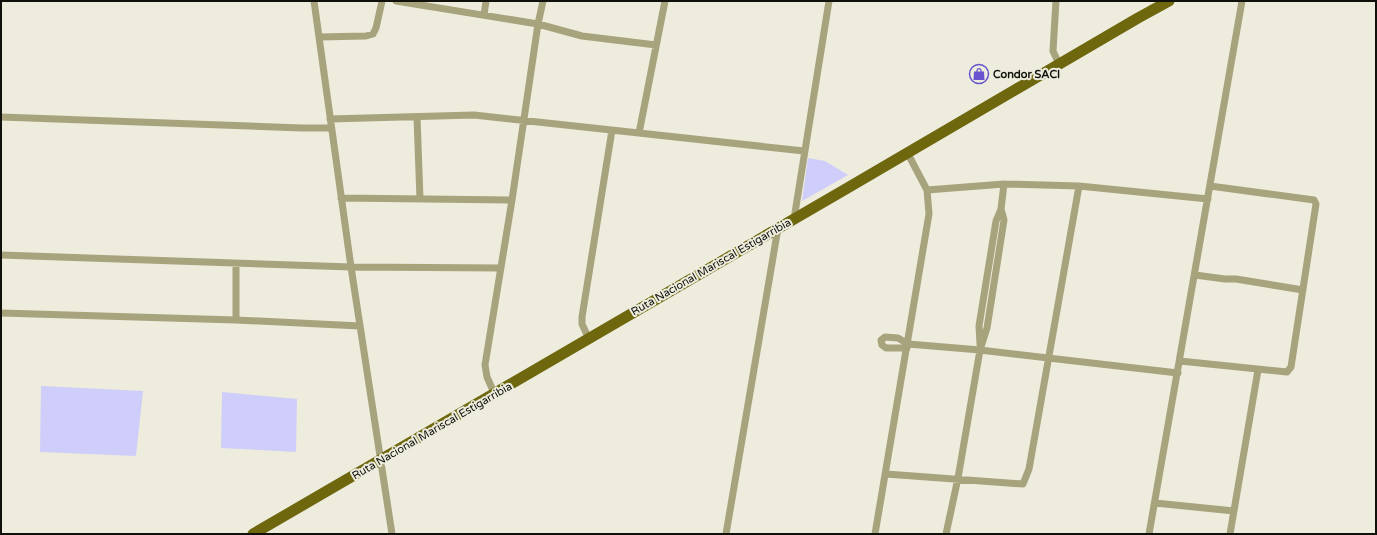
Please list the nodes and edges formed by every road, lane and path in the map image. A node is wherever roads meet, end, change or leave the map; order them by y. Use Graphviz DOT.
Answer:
graph roads {
  1 [pos="314,1"];
  2 [pos="382,1"];
  3 [pos="396,1"];
  4 [pos="486,1"];
  5 [pos="542,1"];
  6 [pos="665,1"];
  7 [pos="829,1"];
  8 [pos="1056,1"];
  9 [pos="1169,1"];
  10 [pos="1242,1"];
  11 [pos="422,3"];
  12 [pos="484,15"];
  13 [pos="538,24"];
  14 [pos="319,37"];
  15 [pos="656,45"];
  16 [pos="1059,64"];
  17 [pos="1,117"];
  18 [pos="417,117"];
  19 [pos="330,119"];
  20 [pos="524,120"];
  21 [pos="331,128"];
  22 [pos="612,130"];
  23 [pos="639,133"];
  24 [pos="804,152"];
  25 [pos="907,152"];
  26 [pos="1004,184"];
  27 [pos="1079,186"];
  28 [pos="1210,186"];
  29 [pos="926,190"];
  30 [pos="341,198"];
  31 [pos="420,199"];
  32 [pos="1208,199"];
  33 [pos="512,200"];
  34 [pos="794,219"];
  35 [pos="778,228"];
  36 [pos="1,255"];
  37 [pos="236,264"];
  38 [pos="351,267"];
  39 [pos="501,268"];
  40 [pos="1195,275"];
  41 [pos="1303,290"];
  42 [pos="1,314"];
  43 [pos="236,320"];
  44 [pos="360,326"];
  45 [pos="589,339"];
  46 [pos="907,346"];
  47 [pos="980,350"];
  48 [pos="1049,358"];
  49 [pos="1180,361"];
  50 [pos="1258,370"];
  51 [pos="1178,373"];
  52 [pos="495,395"];
  53 [pos="380,461"];
  54 [pos="886,474"];
  55 [pos="958,478"];
  56 [pos="1155,503"];
  57 [pos="1234,512"];
  58 [pos="253,534"];
  59 [pos="392,534"];
  60 [pos="726,534"];
  61 [pos="875,534"];
  62 [pos="946,534"];
  63 [pos="1149,534"];
  64 [pos="1230,534"];
  1 -- 14 [label="street"];
  2 -- 14 [label="street"];
  3 -- 11 [label="street"];
  4 -- 12 [label="street"];
  5 -- 13 [label="street"];
  6 -- 15 [label="street"];
  7 -- 24 [label="street"];
  8 -- 16 [label="street"];
  9 -- 16 [label="main road, Ruta Nacional Mariscal Estigarribia"];
  10 -- 28 [label="street"];
  11 -- 12 [label="street"];
  12 -- 13 [label="street"];
  13 -- 15 [label="street"];
  13 -- 20 [label="street"];
  14 -- 19 [label="street"];
  15 -- 23 [label="street"];
  16 -- 25 [label="main road, Ruta Nacional Mariscal Estigarribia"];
  17 -- 21 [label="street"];
  18 -- 19 [label="street"];
  18 -- 20 [label="street"];
  18 -- 31 [label="street"];
  19 -- 21 [label="street"];
  20 -- 22 [label="street"];
  20 -- 33 [label="street"];
  21 -- 30 [label="street"];
  22 -- 23 [label="street"];
  22 -- 45 [label="street"];
  23 -- 24 [label="street"];
  24 -- 34 [label="street"];
  25 -- 29 [label="street"];
  25 -- 34 [label="main road, Ruta Nacional Mariscal Estigarribia"];
  26 -- 27 [label="street"];
  26 -- 29 [label="street"];
  26 -- 47 [label="street"];
  27 -- 32 [label="street"];
  27 -- 48 [label="street"];
  28 -- 32 [label="street"];
  28 -- 41 [label="street"];
  29 -- 46 [label="street"];
  30 -- 31 [label="street"];
  30 -- 38 [label="street"];
  31 -- 33 [label="street"];
  32 -- 40 [label="street"];
  33 -- 39 [label="street"];
  34 -- 35 [label="main road, Ruta Nacional Mariscal Estigarribia"];
  35 -- 45 [label="main road, Ruta Nacional Mariscal Estigarribia"];
  35 -- 60 [label="street"];
  36 -- 37 [label="street"];
  37 -- 38 [label="street"];
  37 -- 43 [label="street"];
  38 -- 39 [label="street"];
  38 -- 44 [label="street"];
  39 -- 52 [label="street"];
  40 -- 41 [label="street"];
  40 -- 49 [label="street"];
  41 -- 50 [label="street"];
  42 -- 43 [label="street"];
  43 -- 44 [label="street"];
  44 -- 53 [label="street"];
  45 -- 52 [label="main road, Ruta Nacional Mariscal Estigarribia"];
  46 -- 47 [label="street"];
  46 -- 54 [label="street"];
  47 -- 48 [label="street"];
  47 -- 55 [label="street"];
  48 -- 51 [label="street"];
  48 -- 55 [label="street"];
  49 -- 50 [label="street"];
  49 -- 51 [label="street"];
  50 -- 57 [label="street"];
  51 -- 56 [label="street"];
  52 -- 53 [label="main road, Ruta Nacional Mariscal Estigarribia"];
  53 -- 58 [label="main road, Ruta Nacional Mariscal Estigarribia"];
  53 -- 59 [label="street"];
  54 -- 55 [label="street"];
  54 -- 61 [label="street"];
  55 -- 62 [label="street"];
  56 -- 57 [label="street"];
  56 -- 63 [label="street"];
  57 -- 64 [label="street"];
}
